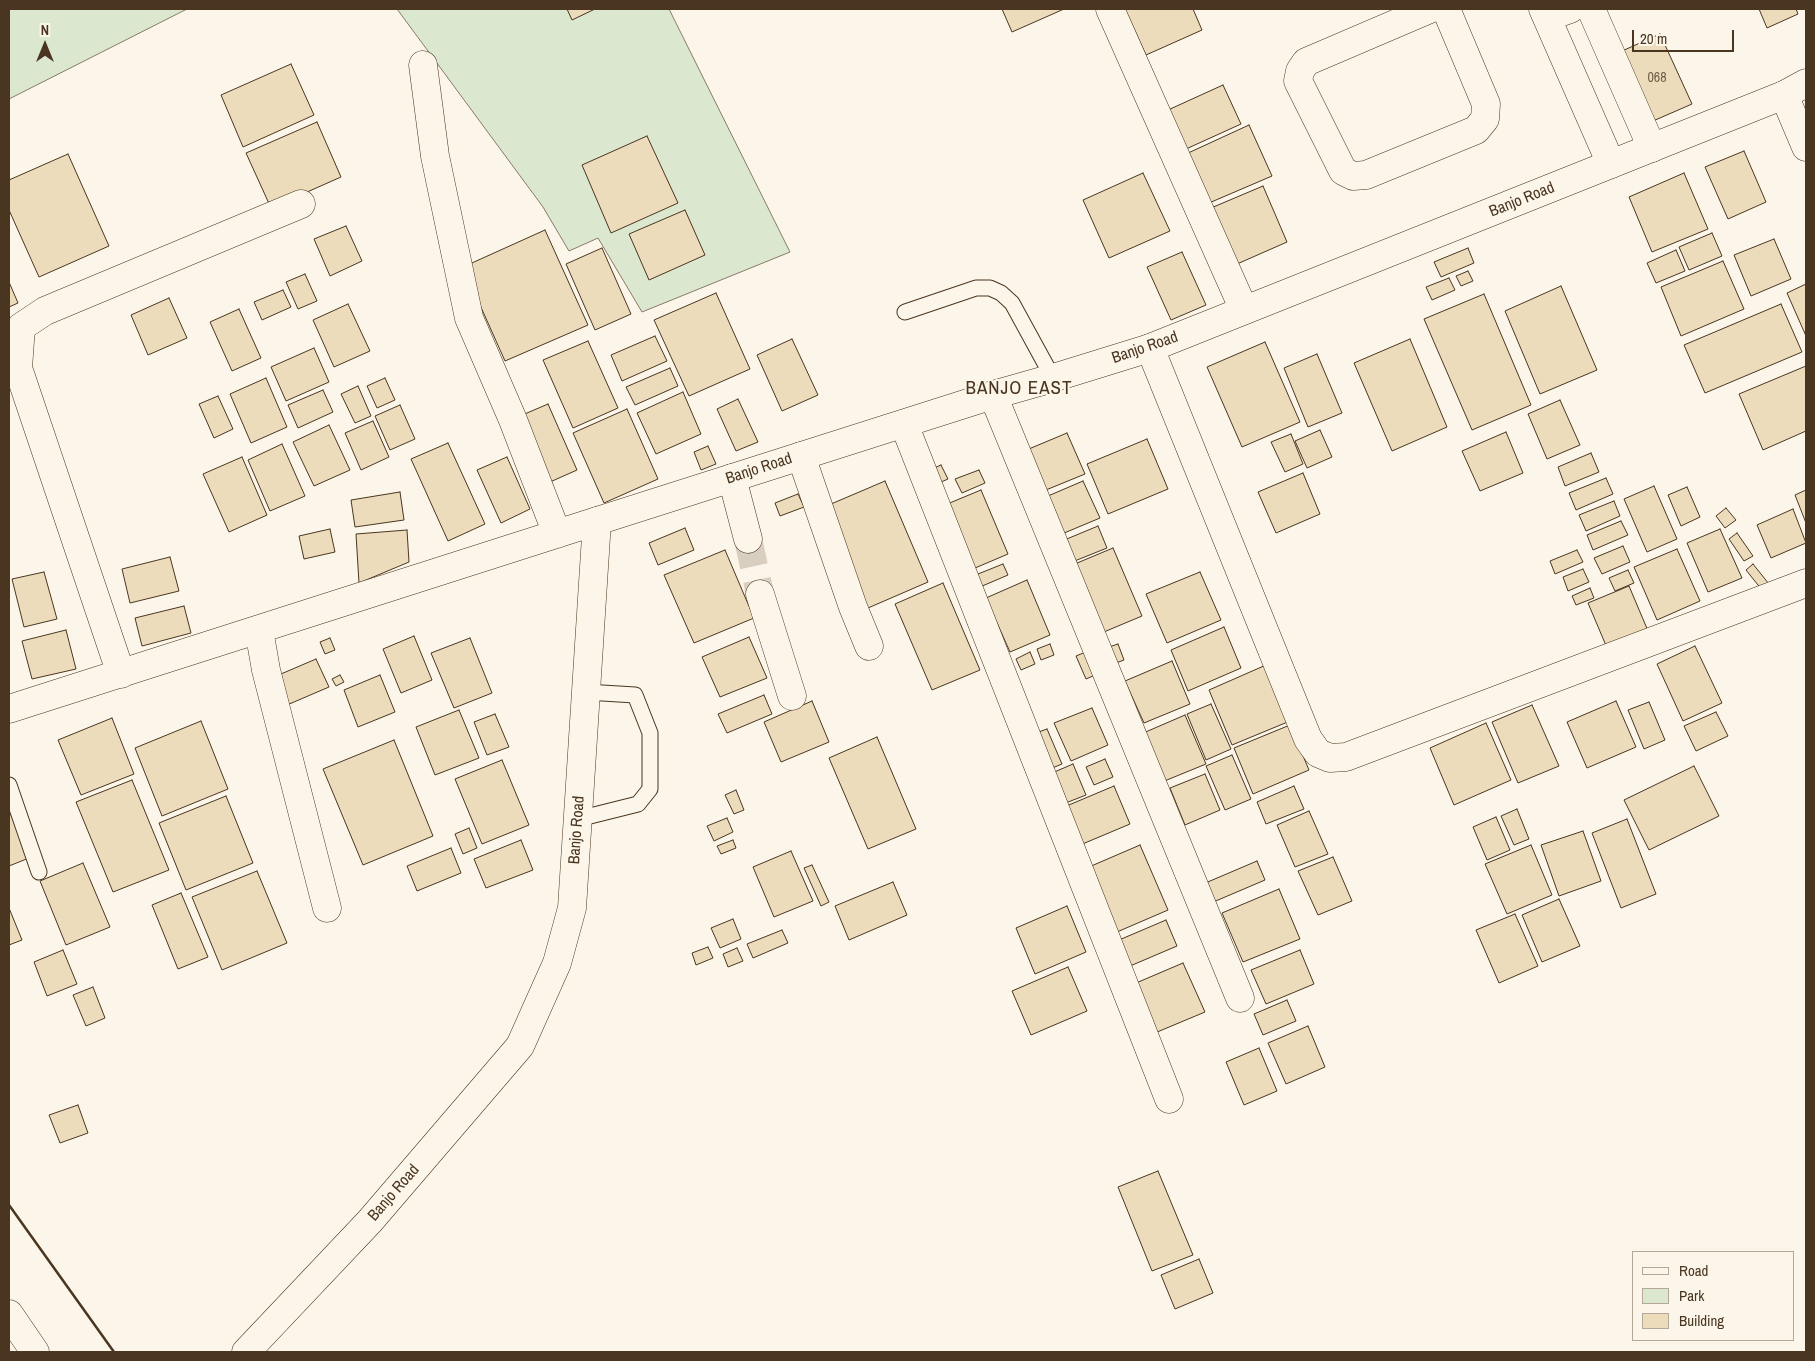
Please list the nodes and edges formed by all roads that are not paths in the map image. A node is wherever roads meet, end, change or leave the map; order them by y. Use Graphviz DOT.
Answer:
graph roads {
  1 [pos="1110,9"];
  2 [pos="1430,9"];
  3 [pos="1446,9"];
  4 [pos="1591,9"];
  5 [pos="1554,12"];
  6 [pos="423,66"];
  7 [pos="1795,89"];
  8 [pos="1806,147"];
  9 [pos="1652,148"];
  10 [pos="1611,164"];
  11 [pos="301,204"];
  12 [pos="1244,310"];
  13 [pos="905,312"];
  14 [pos="1150,348"];
  15 [pos="1053,378"];
  16 [pos="993,395"];
  17 [pos="904,424"];
  18 [pos="800,456"];
  19 [pos="732,478"];
  20 [pos="597,521"];
  21 [pos="557,534"];
  22 [pos="748,539"];
  23 [pos="1806,583"];
  24 [pos="760,594"];
  25 [pos="259,630"];
  26 [pos="869,646"];
  27 [pos="121,674"];
  28 [pos="586,692"];
  29 [pos="792,696"];
  30 [pos="9,709"];
  31 [pos="9,785"];
  32 [pos="578,820"];
  33 [pos="39,872"];
  34 [pos="327,908"];
  35 [pos="1240,998"];
  36 [pos="1169,1099"];
  37 [pos="9,1314"];
  38 [pos="35,1352"];
  39 [pos="246,1352"];
  1 -- 12 [label="main road"];
  2 -- 3 [label="main road"];
  4 -- 9 [label="main road"];
  5 -- 10 [label="main road"];
  6 -- 21 [label="main road"];
  7 -- 8 [label="main road"];
  7 -- 9 [label="main road, Banjo Road"];
  9 -- 10 [label="main road, Banjo Road"];
  10 -- 12 [label="main road, Banjo Road"];
  11 -- 27 [label="main road"];
  12 -- 14 [label="main road, Banjo Road"];
  13 -- 15 [label="lane"];
  14 -- 15 [label="main road, Banjo Road"];
  14 -- 23 [label="main road"];
  15 -- 16 [label="main road, Banjo Road"];
  16 -- 17 [label="main road, Banjo Road"];
  16 -- 35 [label="main road"];
  17 -- 18 [label="main road, Banjo Road"];
  17 -- 36 [label="main road"];
  18 -- 19 [label="main road, Banjo Road"];
  18 -- 26 [label="main road"];
  19 -- 20 [label="main road, Banjo Road"];
  19 -- 22 [label="main road"];
  20 -- 21 [label="main road"];
  20 -- 28 [label="main road, Banjo Road"];
  21 -- 25 [label="main road"];
  24 -- 29 [label="main road"];
  25 -- 27 [label="main road"];
  25 -- 34 [label="main road"];
  27 -- 30 [label="main road"];
  28 -- 32 [label="main road, Banjo Road"];
  28 -- 32 [label="lane"];
  31 -- 33 [label="lane"];
  32 -- 39 [label="main road, Banjo Road"];
  37 -- 38 [label="main road"];
}
